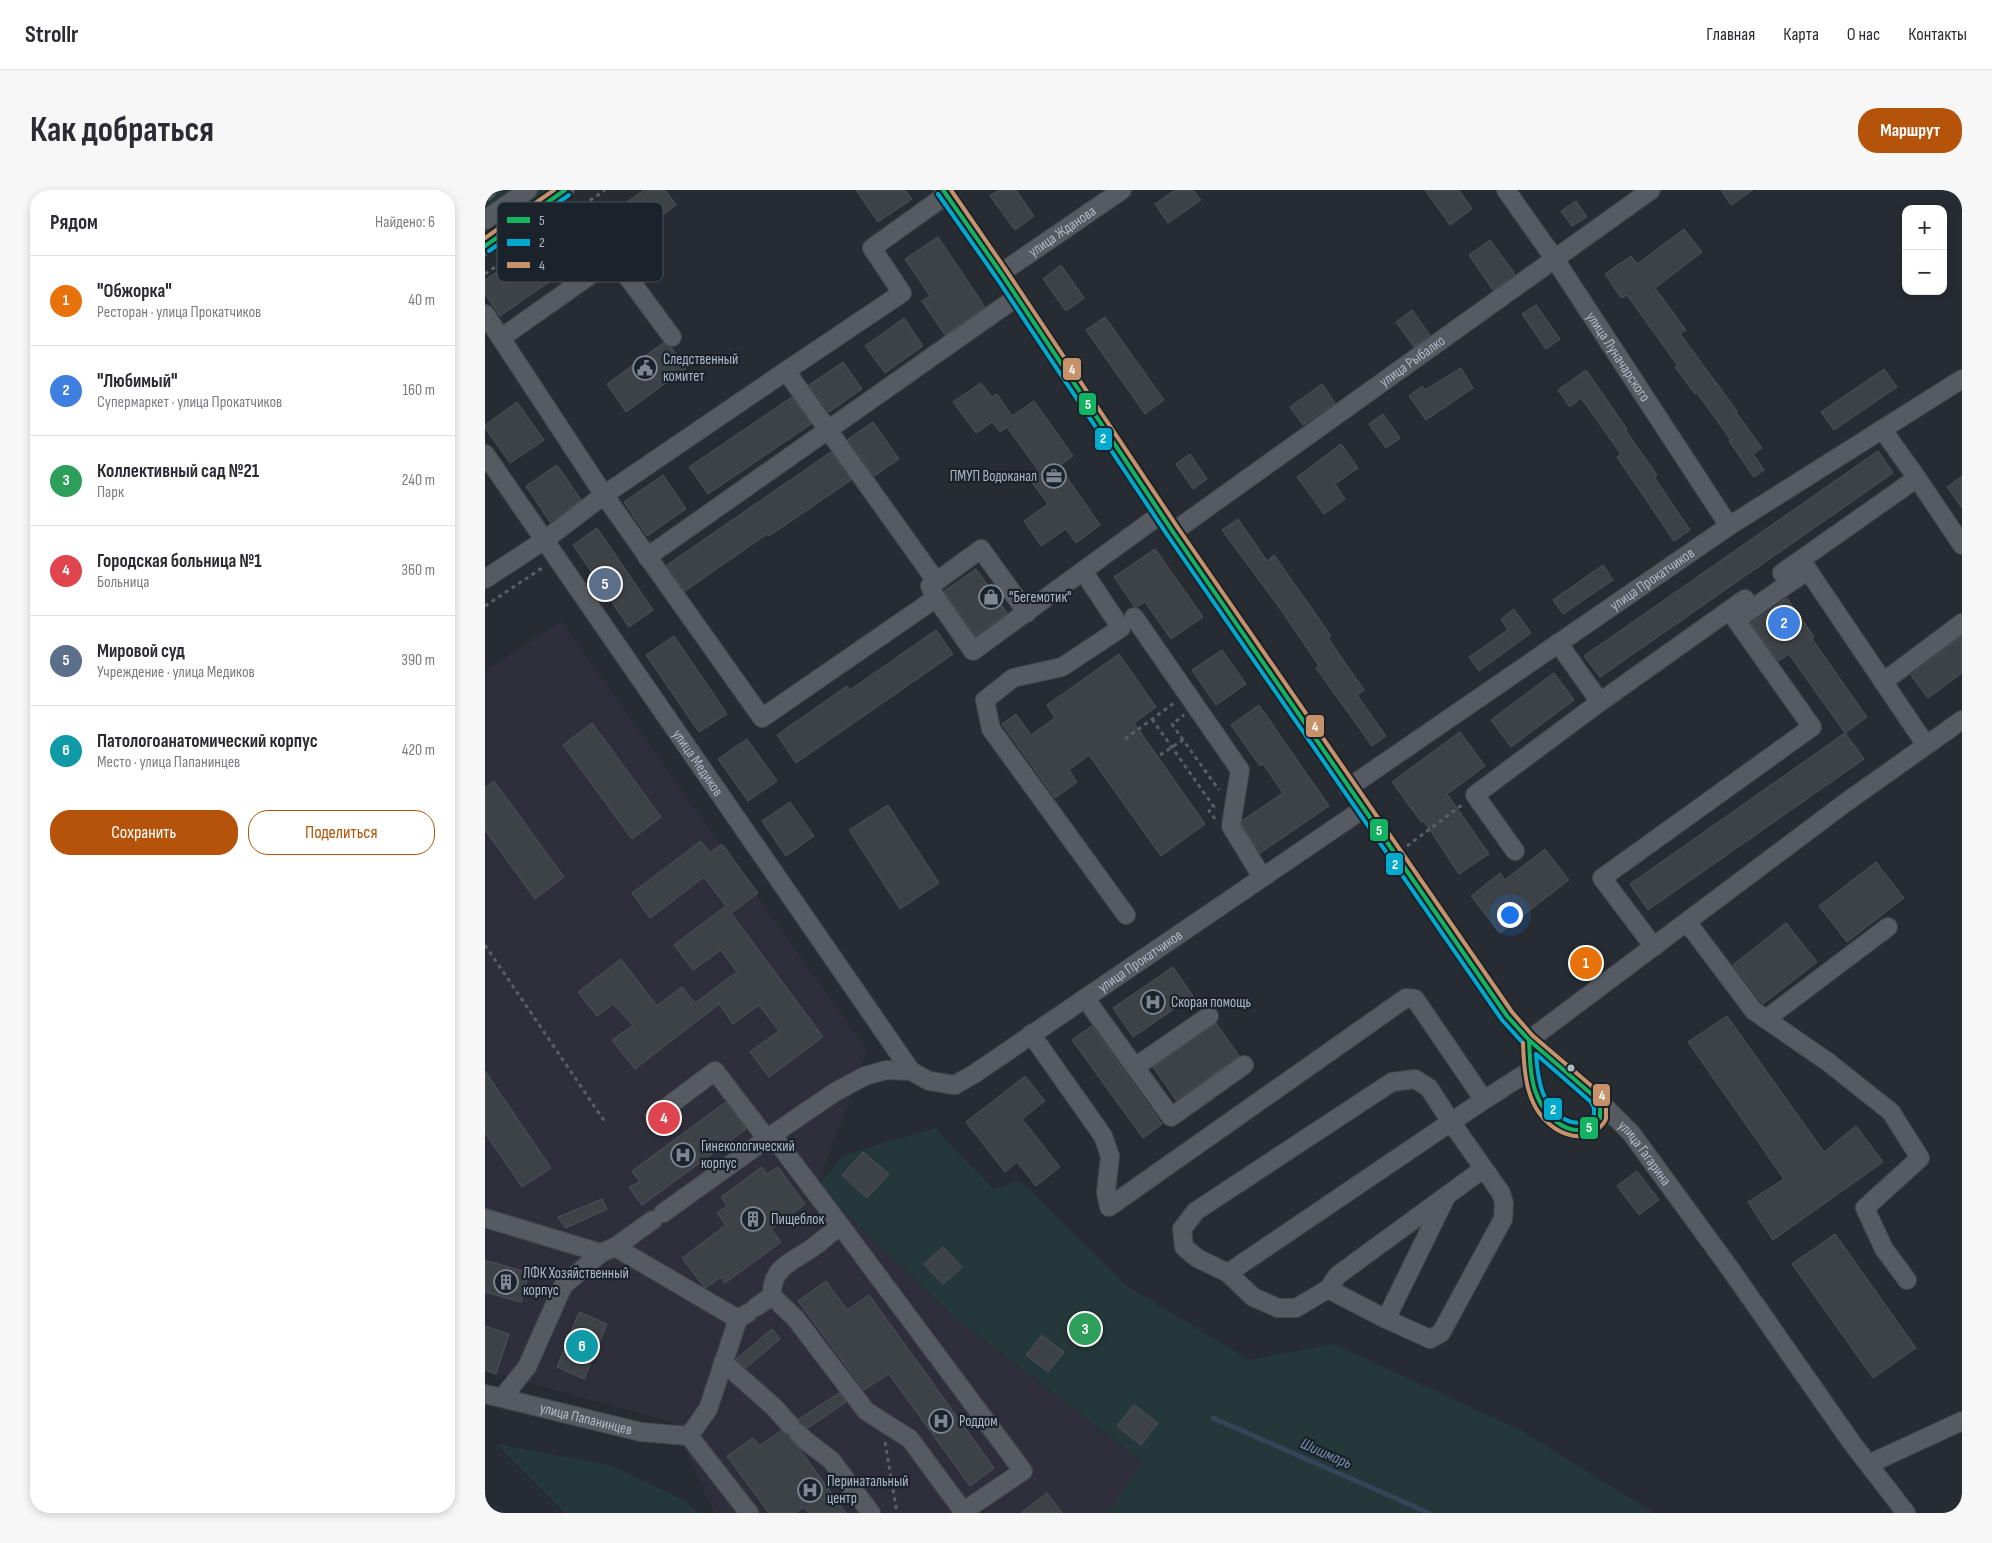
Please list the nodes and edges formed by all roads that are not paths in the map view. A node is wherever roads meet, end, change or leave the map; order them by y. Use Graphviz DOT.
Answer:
graph roads {
  1 [pos="528,190"];
  2 [pos="565,190"];
  3 [pos="1122,190"];
  4 [pos="1506,190"];
  5 [pos="1651,190"];
  6 [pos="944,192"];
  7 [pos="511,202"];
  8 [pos="548,202"];
  9 [pos="497,212"];
  10 [pos="485,220"];
  11 [pos="497,238"];
  12 [pos="485,246"];
  13 [pos="1554,258"];
  14 [pos="1001,273"];
  15 [pos="580,282"];
  16 [pos="631,282"];
  17 [pos="1017,298"];
  18 [pos="485,314"];
  19 [pos="672,337"];
  20 [pos="501,338"];
  21 [pos="786,371"];
  22 [pos="1962,379"];
  23 [pos="1882,429"];
  24 [pos="828,430"];
  25 [pos="485,454"];
  26 [pos="1917,478"];
  27 [pos="604,495"];
  28 [pos="1161,514"];
  29 [pos="1729,526"];
  30 [pos="1173,532"];
  31 [pos="546,539"];
  32 [pos="1962,544"];
  33 [pos="647,557"];
  34 [pos="1805,565"];
  35 [pos="1083,571"];
  36 [pos="485,579"];
  37 [pos="936,590"];
  38 [pos="1027,613"];
  39 [pos="1134,617"];
  40 [pos="1962,623"];
  41 [pos="1558,643"];
  42 [pos="1883,682"];
  43 [pos="1600,702"];
  44 [pos="1962,720"];
  45 [pos="1926,745"];
  46 [pos="1348,788"];
  47 [pos="1363,809"];
  48 [pos="1515,851"];
  49 [pos="1262,877"];
  50 [pos="1126,915"];
  51 [pos="1687,922"];
  52 [pos="1888,926"];
  53 [pos="1654,947"];
  54 [pos="1085,998"];
  55 [pos="1209,1016"];
  56 [pos="1765,1019"];
  57 [pos="1031,1034"];
  58 [pos="1529,1040"];
  59 [pos="1244,1065"];
  60 [pos="1135,1068"];
  61 [pos="1531,1070"];
  62 [pos="911,1071"];
  63 [pos="1596,1098"];
  64 [pos="1484,1100"];
  65 [pos="655,1116"];
  66 [pos="1451,1122"];
  67 [pos="769,1137"];
  68 [pos="1483,1169"];
  69 [pos="1447,1196"];
  70 [pos="485,1218"];
  71 [pos="840,1225"];
  72 [pos="608,1250"];
  73 [pos="1228,1273"];
  74 [pos="1907,1280"];
  75 [pos="1327,1289"];
  76 [pos="772,1296"];
  77 [pos="747,1313"];
  78 [pos="1386,1319"];
  79 [pos="723,1362"];
  80 [pos="485,1394"];
  81 [pos="502,1398"];
  82 [pos="1962,1421"];
  83 [pos="689,1436"];
  84 [pos="1869,1464"];
  85 [pos="962,1512"];
  86 [pos="749,1513"];
  87 [pos="871,1513"];
  88 [pos="1906,1513"];
  1 -- 7 [label="street"];
  2 -- 8 [label="street"];
  3 -- 14 [label="street, улица Жданова"];
  4 -- 13 [label="street, улица Луначарского"];
  5 -- 13 [label="street, улица Рыбалко"];
  6 -- 14 [label="street, улица Гагарина"];
  6 -- 21 [label="street"];
  9 -- 10 [label="street"];
  11 -- 12 [label="street"];
  13 -- 29 [label="street, улица Луначарского"];
  13 -- 30 [label="street, улица Рыбалко"];
  14 -- 17 [label="street, улица Гагарина"];
  15 -- 20 [label="street"];
  16 -- 19 [label="street"];
  17 -- 24 [label="street"];
  17 -- 28 [label="street, улица Гагарина"];
  18 -- 20 [label="street"];
  20 -- 27 [label="street"];
  21 -- 24 [label="street"];
  21 -- 27 [label="street"];
  22 -- 23 [label="street, улица Прокатчиков"];
  23 -- 26 [label="street"];
  23 -- 29 [label="street, улица Прокатчиков"];
  24 -- 33 [label="street"];
  24 -- 37 [label="street"];
  25 -- 31 [label="street, улица Медиков"];
  26 -- 32 [label="street"];
  26 -- 34 [label="street"];
  27 -- 31 [label="street"];
  27 -- 33 [label="street"];
  28 -- 30 [label="street, улица Гагарина"];
  28 -- 35 [label="street"];
  29 -- 41 [label="street, улица Прокатчиков"];
  30 -- 46 [label="street, улица Гагарина"];
  31 -- 36 [label="street"];
  31 -- 62 [label="street, улица Медиков"];
  33 -- 37 [label="street"];
  34 -- 42 [label="street"];
  34 -- 43 [label="street"];
  34 -- 53 [label="street"];
  35 -- 38 [label="street"];
  35 -- 50 [label="street"];
  37 -- 38 [label="street"];
  37 -- 38 [label="street"];
  39 -- 49 [label="street"];
  40 -- 42 [label="street"];
  41 -- 43 [label="street"];
  41 -- 46 [label="street, улица Прокатчиков"];
  42 -- 45 [label="street"];
  43 -- 48 [label="street"];
  44 -- 45 [label="street"];
  45 -- 51 [label="street"];
  46 -- 47 [label="street, улица Гагарина"];
  47 -- 49 [label="street, улица Прокатчиков"];
  47 -- 58 [label="street, улица Гагарина"];
  49 -- 54 [label="street, улица Прокатчиков"];
  51 -- 53 [label="street"];
  51 -- 56 [label="street"];
  52 -- 56 [label="street"];
  53 -- 58 [label="street"];
  54 -- 57 [label="street, улица Прокатчиков"];
  54 -- 60 [label="street"];
  55 -- 60 [label="street"];
  56 -- 74 [label="street"];
  57 -- 62 [label="street, улица Прокатчиков"];
  57 -- 64 [label="street"];
  58 -- 61 [label="street"];
  58 -- 63 [label="street, улица Гагарина"];
  59 -- 60 [label="street"];
  61 -- 63 [label="street"];
  61 -- 64 [label="street"];
  62 -- 67 [label="street"];
  63 -- 84 [label="street, улица Гагарина"];
  64 -- 66 [label="street"];
  65 -- 67 [label="street"];
  66 -- 68 [label="street"];
  66 -- 73 [label="street"];
  66 -- 73 [label="street"];
  67 -- 71 [label="street"];
  67 -- 72 [label="street"];
  68 -- 69 [label="street"];
  68 -- 78 [label="street"];
  69 -- 75 [label="street"];
  69 -- 78 [label="street"];
  70 -- 72 [label="street"];
  71 -- 76 [label="street"];
  71 -- 85 [label="street"];
  72 -- 77 [label="street"];
  72 -- 81 [label="street"];
  73 -- 75 [label="street"];
  75 -- 78 [label="street"];
  76 -- 77 [label="street"];
  76 -- 85 [label="street"];
  77 -- 79 [label="street"];
  79 -- 83 [label="street"];
  79 -- 87 [label="street"];
  80 -- 81 [label="street, улица Папанинцев"];
  81 -- 83 [label="street, улица Папанинцев"];
  82 -- 84 [label="street"];
  83 -- 86 [label="street"];
  84 -- 88 [label="street, улица Гагарина"];
}
